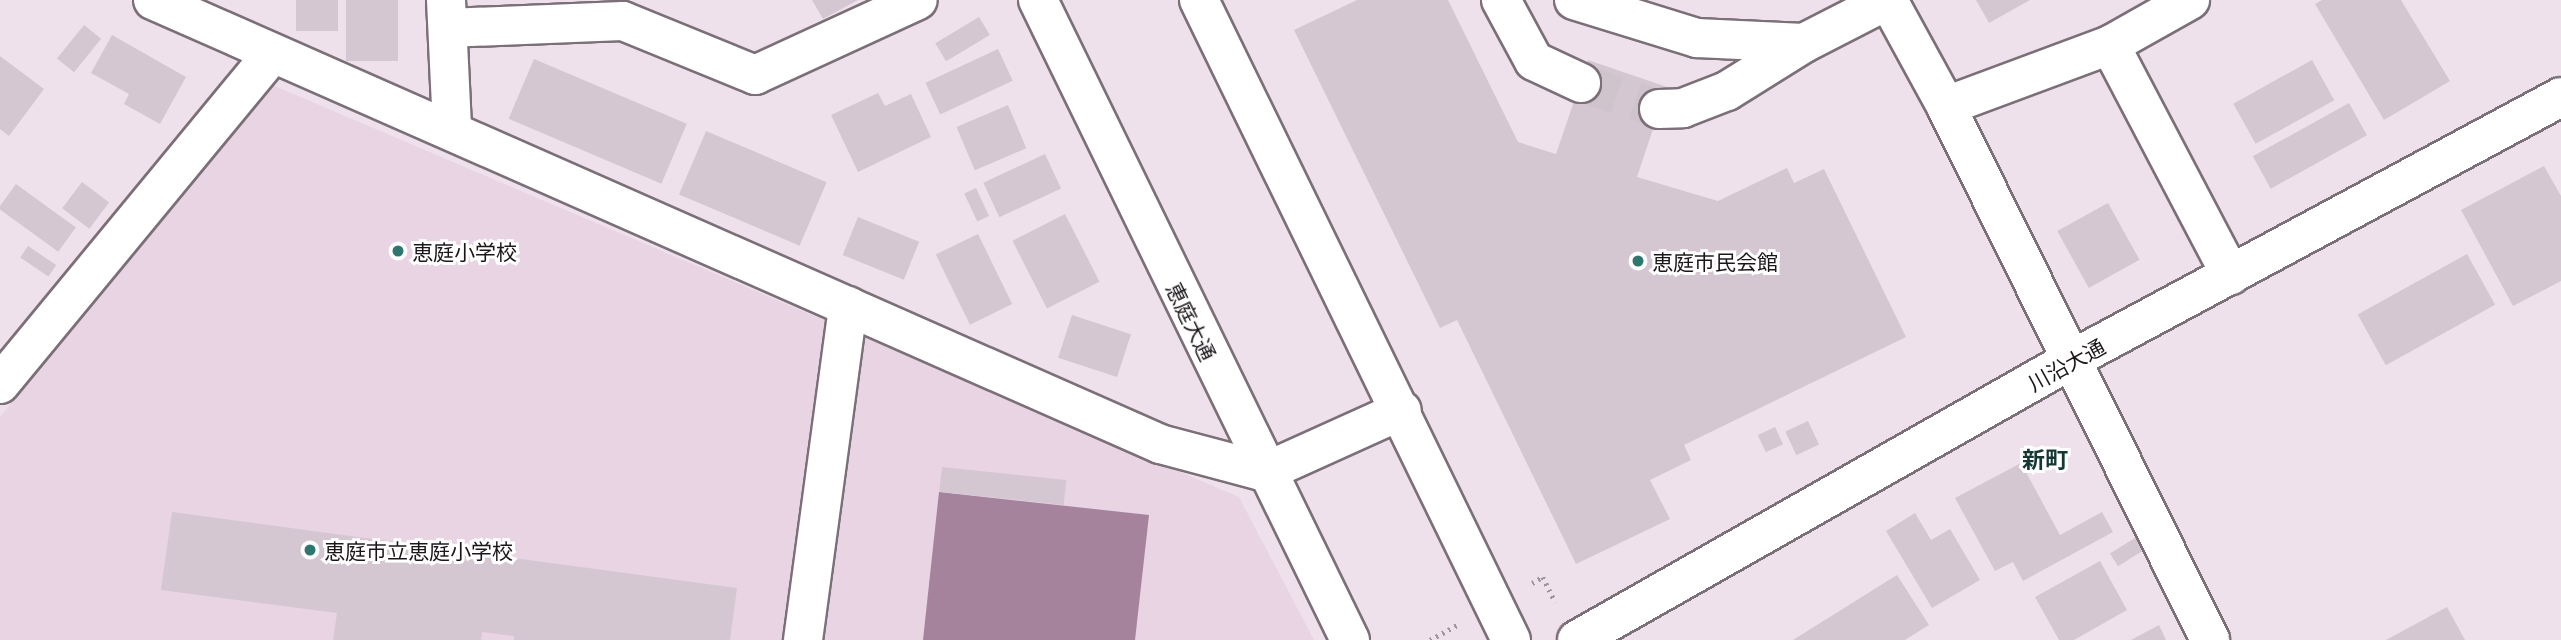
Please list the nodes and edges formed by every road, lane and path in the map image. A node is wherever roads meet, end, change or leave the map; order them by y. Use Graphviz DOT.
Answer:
graph roads {
  1 [pos="153,0"];
  2 [pos="918,0"];
  3 [pos="1038,0"];
  4 [pos="1199,0"];
  5 [pos="1501,0"];
  6 [pos="1574,0"];
  7 [pos="1888,0"];
  8 [pos="2190,0"];
  9 [pos="447,14"];
  10 [pos="1804,43"];
  11 [pos="2110,45"];
  12 [pos="270,56"];
  13 [pos="1581,83"];
  14 [pos="2561,97"];
  15 [pos="1946,106"];
  16 [pos="1659,109"];
  17 [pos="452,128"];
  18 [pos="2231,275"];
  19 [pos="849,306"];
  20 [pos="2069,362"];
  21 [pos="0,384"];
  22 [pos="1402,410"];
  23 [pos="1265,472"];
  24 [pos="1635,628"];
  25 [pos="803,640"];
  26 [pos="1350,640"];
  27 [pos="1511,640"];
  28 [pos="1577,640"];
  29 [pos="2210,640"];
  1 -- 12 [label="street"];
  2 -- 9 [label="street"];
  3 -- 23 [label="street, 恵庭大通"];
  4 -- 22 [label="street"];
  5 -- 13 [label="street"];
  6 -- 10 [label="street"];
  7 -- 10 [label="street"];
  7 -- 15 [label="street"];
  8 -- 11 [label="street"];
  9 -- 17 [label="street"];
  10 -- 16 [label="street"];
  11 -- 15 [label="street"];
  11 -- 18 [label="street"];
  12 -- 17 [label="street"];
  12 -- 21 [label="street"];
  14 -- 18 [label="street, 川沿大通"];
  15 -- 20 [label="street"];
  17 -- 19 [label="street"];
  18 -- 20 [label="street, 川沿大通"];
  19 -- 23 [label="street"];
  19 -- 25 [label="street"];
  20 -- 24 [label="street, 川沿大通"];
  20 -- 29 [label="street"];
  22 -- 23 [label="street"];
  22 -- 27 [label="street"];
  23 -- 26 [label="street, 恵庭大通"];
  24 -- 28 [label="street, 川沿大通"];
}
